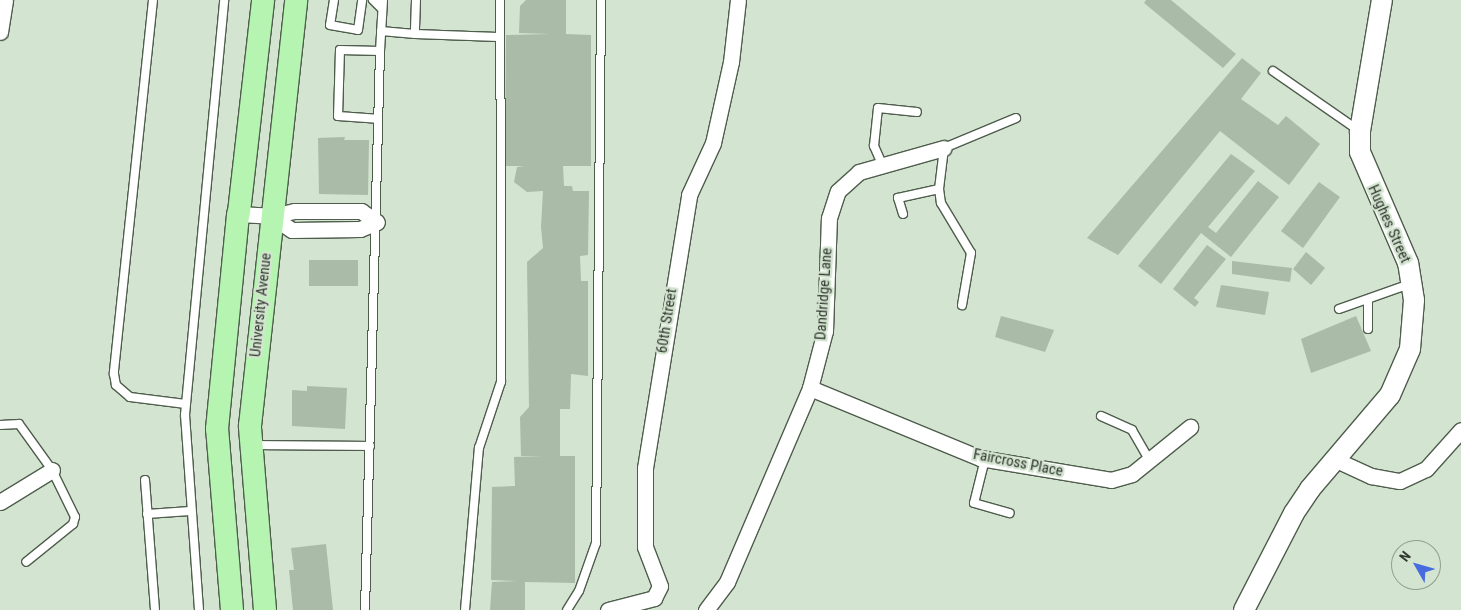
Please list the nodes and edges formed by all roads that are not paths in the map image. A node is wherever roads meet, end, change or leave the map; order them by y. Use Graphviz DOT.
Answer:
graph roads {
  1 [pos="4,0"];
  2 [pos="153,0"];
  3 [pos="224,0"];
  4 [pos="263,0"];
  5 [pos="296,0"];
  6 [pos="373,0"];
  7 [pos="416,0"];
  8 [pos="500,0"];
  9 [pos="601,0"];
  10 [pos="738,0"];
  11 [pos="1382,0"];
  12 [pos="359,4"];
  13 [pos="382,4"];
  14 [pos="335,5"];
  15 [pos="381,31"];
  16 [pos="0,32"];
  17 [pos="415,34"];
  18 [pos="498,37"];
  19 [pos="380,51"];
  20 [pos="1273,71"];
  21 [pos="917,112"];
  22 [pos="1016,118"];
  23 [pos="377,119"];
  24 [pos="1360,131"];
  25 [pos="944,148"];
  26 [pos="882,164"];
  27 [pos="939,188"];
  28 [pos="238,213"];
  29 [pos="903,214"];
  30 [pos="271,216"];
  31 [pos="377,222"];
  32 [pos="1412,284"];
  33 [pos="1368,301"];
  34 [pos="962,305"];
  35 [pos="1339,309"];
  36 [pos="1368,329"];
  37 [pos="810,388"];
  38 [pos="186,404"];
  39 [pos="1101,416"];
  40 [pos="0,425"];
  41 [pos="1190,427"];
  42 [pos="1461,430"];
  43 [pos="251,445"];
  44 [pos="370,446"];
  45 [pos="985,459"];
  46 [pos="1334,459"];
  47 [pos="1148,460"];
  48 [pos="52,470"];
  49 [pos="145,480"];
  50 [pos="0,502"];
  51 [pos="190,511"];
  52 [pos="1010,513"];
  53 [pos="147,514"];
  54 [pos="26,562"];
  55 [pos="155,610"];
  56 [pos="199,610"];
  57 [pos="232,610"];
  58 [pos="264,610"];
  59 [pos="365,610"];
  60 [pos="465,610"];
  61 [pos="567,610"];
  62 [pos="608,610"];
  63 [pos="706,610"];
  64 [pos="1244,610"];
  1 -- 16 [label="street"];
  2 -- 38 [label="lane"];
  3 -- 38 [label="lane"];
  4 -- 28 [label="main road"];
  5 -- 30 [label="main road, University Avenue"];
  6 -- 13 [label="lane"];
  7 -- 17 [label="lane"];
  8 -- 18 [label="lane"];
  9 -- 61 [label="lane"];
  10 -- 62 [label="street, 60th Street"];
  11 -- 24 [label="street, Hughes Street"];
  12 -- 14 [label="lane"];
  13 -- 15 [label="lane"];
  15 -- 17 [label="lane"];
  15 -- 19 [label="lane"];
  17 -- 18 [label="lane"];
  18 -- 60 [label="lane"];
  19 -- 23 [label="lane"];
  19 -- 23 [label="lane"];
  20 -- 24 [label="lane"];
  21 -- 26 [label="lane"];
  22 -- 25 [label="lane"];
  23 -- 31 [label="lane"];
  24 -- 32 [label="street, Hughes Street"];
  25 -- 26 [label="street, Dandridge Lane"];
  25 -- 27 [label="lane"];
  26 -- 37 [label="street, Dandridge Lane"];
  27 -- 29 [label="lane"];
  27 -- 34 [label="lane"];
  28 -- 30 [label="street"];
  28 -- 57 [label="main road"];
  30 -- 31 [label="street"];
  30 -- 43 [label="main road, University Avenue"];
  31 -- 44 [label="lane"];
  32 -- 33 [label="lane"];
  32 -- 46 [label="street, Hughes Street"];
  33 -- 35 [label="lane"];
  33 -- 36 [label="lane"];
  37 -- 45 [label="street, Faircross Place"];
  37 -- 63 [label="street, Dandridge Lane"];
  38 -- 51 [label="lane"];
  39 -- 47 [label="lane"];
  40 -- 48 [label="lane"];
  41 -- 47 [label="street, Faircross Place"];
  42 -- 46 [label="street"];
  43 -- 44 [label="lane"];
  43 -- 58 [label="main road, University Avenue"];
  44 -- 59 [label="lane"];
  45 -- 47 [label="street, Faircross Place"];
  45 -- 52 [label="lane"];
  46 -- 64 [label="street, Hughes Street"];
  48 -- 50 [label="street"];
  48 -- 54 [label="lane"];
  49 -- 53 [label="lane"];
  51 -- 53 [label="lane"];
  51 -- 56 [label="lane"];
  53 -- 55 [label="lane"];
}
